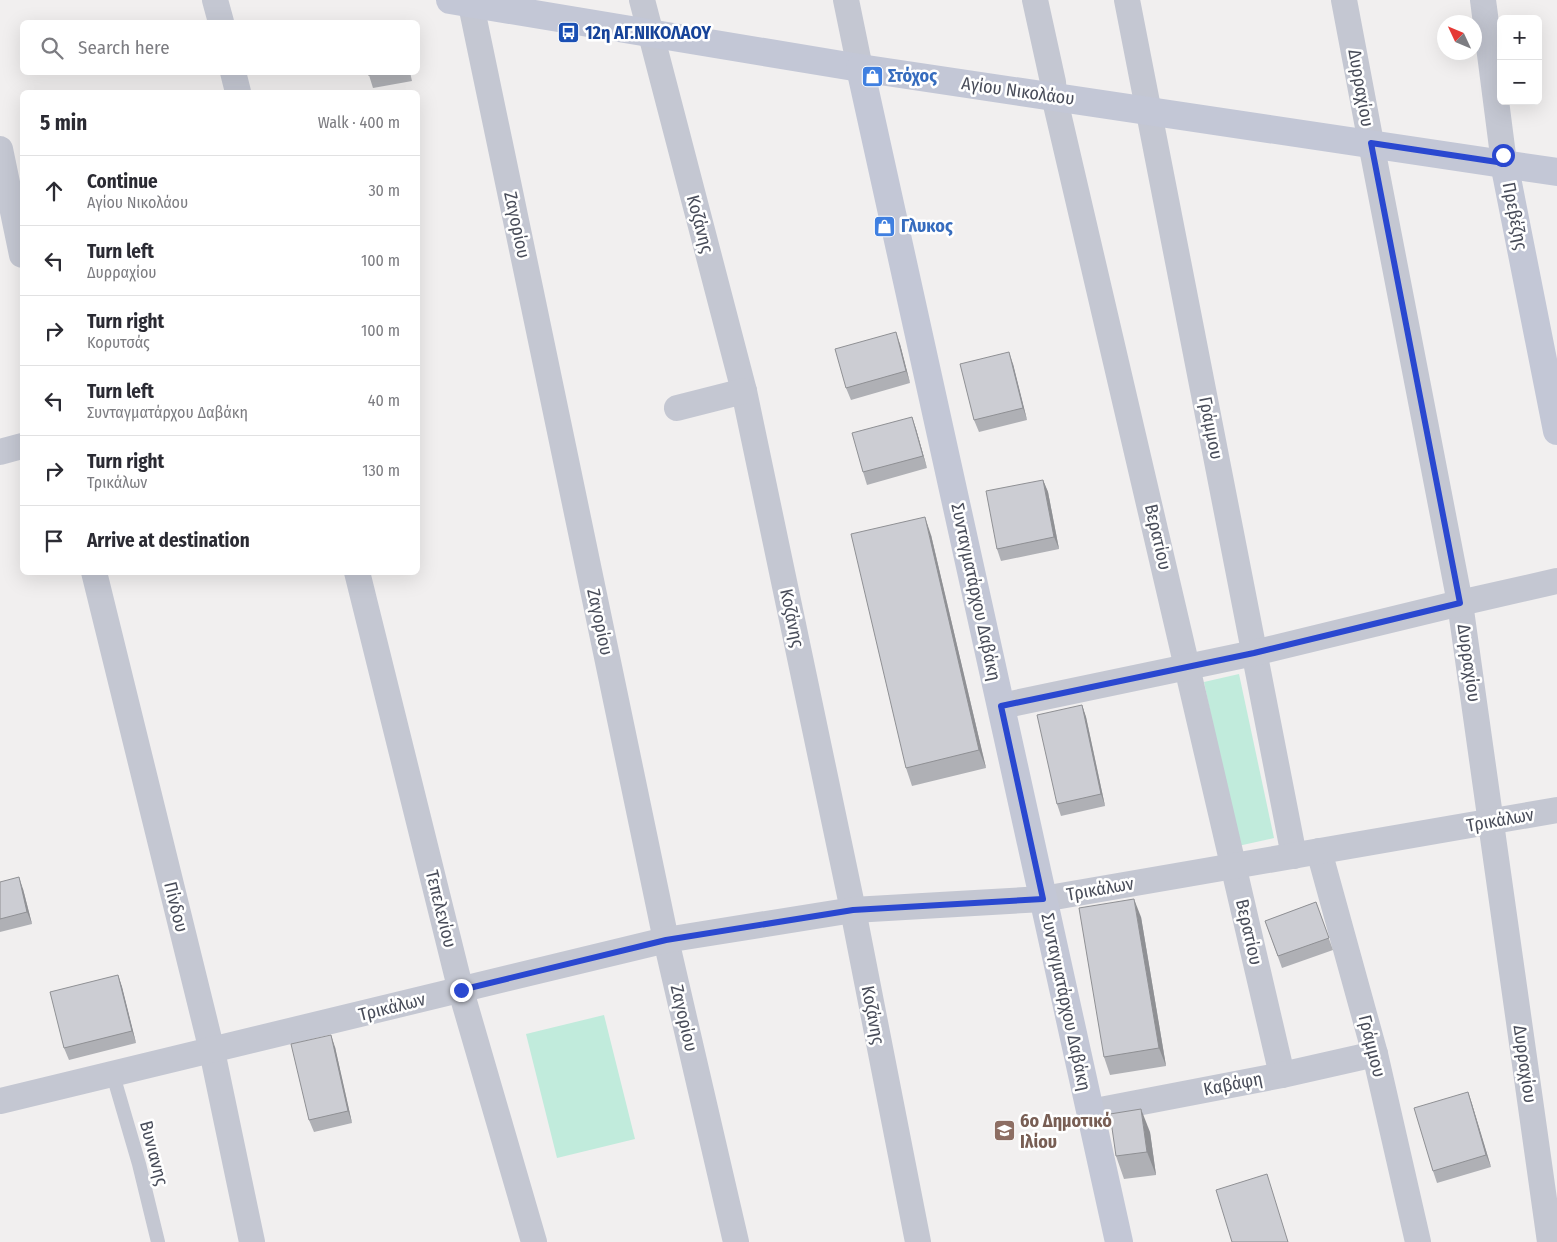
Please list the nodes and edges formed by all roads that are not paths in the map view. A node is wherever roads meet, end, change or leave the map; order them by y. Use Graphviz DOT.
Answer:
graph roads {
  1 [pos="215,0"];
  2 [pos="642,0"];
  3 [pos="846,0"];
  4 [pos="1034,0"];
  5 [pos="1127,0"];
  6 [pos="1344,0"];
  7 [pos="1483,0"];
  8 [pos="464,1"];
  9 [pos="220,20"];
  10 [pos="649,33"];
  11 [pos="860,68"];
  12 [pos="234,75"];
  13 [pos="238,90"];
  14 [pos="1054,96"];
  15 [pos="1149,110"];
  16 [pos="1371,143"];
  17 [pos="0,149"];
  18 [pos="1504,163"];
  19 [pos="1557,172"];
  20 [pos="20,245"];
  21 [pos="744,391"];
  22 [pos="678,408"];
  23 [pos="1557,431"];
  24 [pos="20,447"];
  25 [pos="0,452"];
  26 [pos="95,575"];
  27 [pos="358,575"];
  28 [pos="1557,581"];
  29 [pos="1460,603"];
  30 [pos="1254,653"];
  31 [pos="1188,667"];
  32 [pos="1001,706"];
  33 [pos="1557,810"];
  34 [pos="1490,822"];
  35 [pos="1319,851"];
  36 [pos="1294,856"];
  37 [pos="1234,866"];
  38 [pos="1043,899"];
  39 [pos="853,910"];
  40 [pos="666,940"];
  41 [pos="461,990"];
  42 [pos="212,1051"];
  43 [pos="1375,1054"];
  44 [pos="113,1075"];
  45 [pos="1282,1075"];
  46 [pos="0,1101"];
  47 [pos="1090,1112"];
  48 [pos="158,1242"];
  49 [pos="252,1242"];
  50 [pos="534,1242"];
  51 [pos="736,1242"];
  52 [pos="918,1242"];
  53 [pos="1119,1242"];
  54 [pos="1418,1242"];
  55 [pos="1550,1242"];
  1 -- 9 [label="street"];
  2 -- 10 [label="street, Κοζάνης"];
  3 -- 11 [label="street, Συνταγματάρχου Δαβάκη"];
  4 -- 14 [label="street, Βερατίου"];
  5 -- 15 [label="street, Γράμμου"];
  6 -- 16 [label="street, Δυρραχίου"];
  7 -- 18 [label="street, Πρεβέζης"];
  8 -- 10 [label="street, Αγίου Νικολάου"];
  8 -- 40 [label="street, Ζαγορίου"];
  10 -- 11 [label="street, Αγίου Νικολάου"];
  10 -- 21 [label="street, Κοζάνης"];
  11 -- 14 [label="street, Αγίου Νικολάου"];
  11 -- 32 [label="street, Συνταγματάρχου Δαβάκη"];
  12 -- 13 [label="street"];
  14 -- 15 [label="street, Αγίου Νικολάου"];
  14 -- 31 [label="street, Βερατίου"];
  15 -- 16 [label="street, Αγίου Νικολάου"];
  15 -- 30 [label="street, Γράμμου"];
  16 -- 18 [label="street, Αγίου Νικολάου"];
  16 -- 29 [label="street, Δυρραχίου"];
  17 -- 20 [label="street"];
  18 -- 19 [label="street, Αγίου Νικολάου"];
  18 -- 23 [label="street, Πρεβέζης"];
  21 -- 22 [label="street"];
  21 -- 39 [label="street, Κοζάνης"];
  24 -- 25 [label="street"];
  26 -- 42 [label="street, Πίνδου"];
  27 -- 41 [label="street, Τεπελενίου"];
  28 -- 29 [label="street"];
  29 -- 30 [label="street"];
  29 -- 34 [label="street, Δυρραχίου"];
  30 -- 31 [label="street"];
  30 -- 36 [label="street, Γράμμου"];
  31 -- 32 [label="street"];
  31 -- 37 [label="street, Βερατίου"];
  32 -- 38 [label="street, Συνταγματάρχου Δαβάκη"];
  33 -- 34 [label="street, Τρικάλων"];
  34 -- 35 [label="street, Τρικάλων"];
  34 -- 55 [label="street, Δυρραχίου"];
  35 -- 36 [label="street, Τρικάλων"];
  35 -- 43 [label="street, Γράμμου"];
  36 -- 37 [label="street, Τρικάλων"];
  37 -- 38 [label="street, Τρικάλων"];
  37 -- 45 [label="street, Βερατίου"];
  38 -- 39 [label="street, Τρικάλων"];
  38 -- 47 [label="street, Συνταγματάρχου Δαβάκη"];
  39 -- 40 [label="street, Τρικάλων"];
  39 -- 52 [label="street, Κοζάνης"];
  40 -- 41 [label="street, Τρικάλων"];
  40 -- 51 [label="street, Ζαγορίου"];
  41 -- 42 [label="street, Τρικάλων"];
  41 -- 50 [label="street, Τεπελενίου"];
  42 -- 44 [label="street, Τρικάλων"];
  42 -- 49 [label="street, Πίνδου"];
  43 -- 45 [label="street, Καβάφη"];
  43 -- 54 [label="street, Γράμμου"];
  44 -- 46 [label="street, Τρικάλων"];
  44 -- 48 [label="lane, Βυνιανης"];
  45 -- 47 [label="street, Καβάφη"];
  47 -- 53 [label="street, Συνταγματάρχου Δαβάκη"];
}
